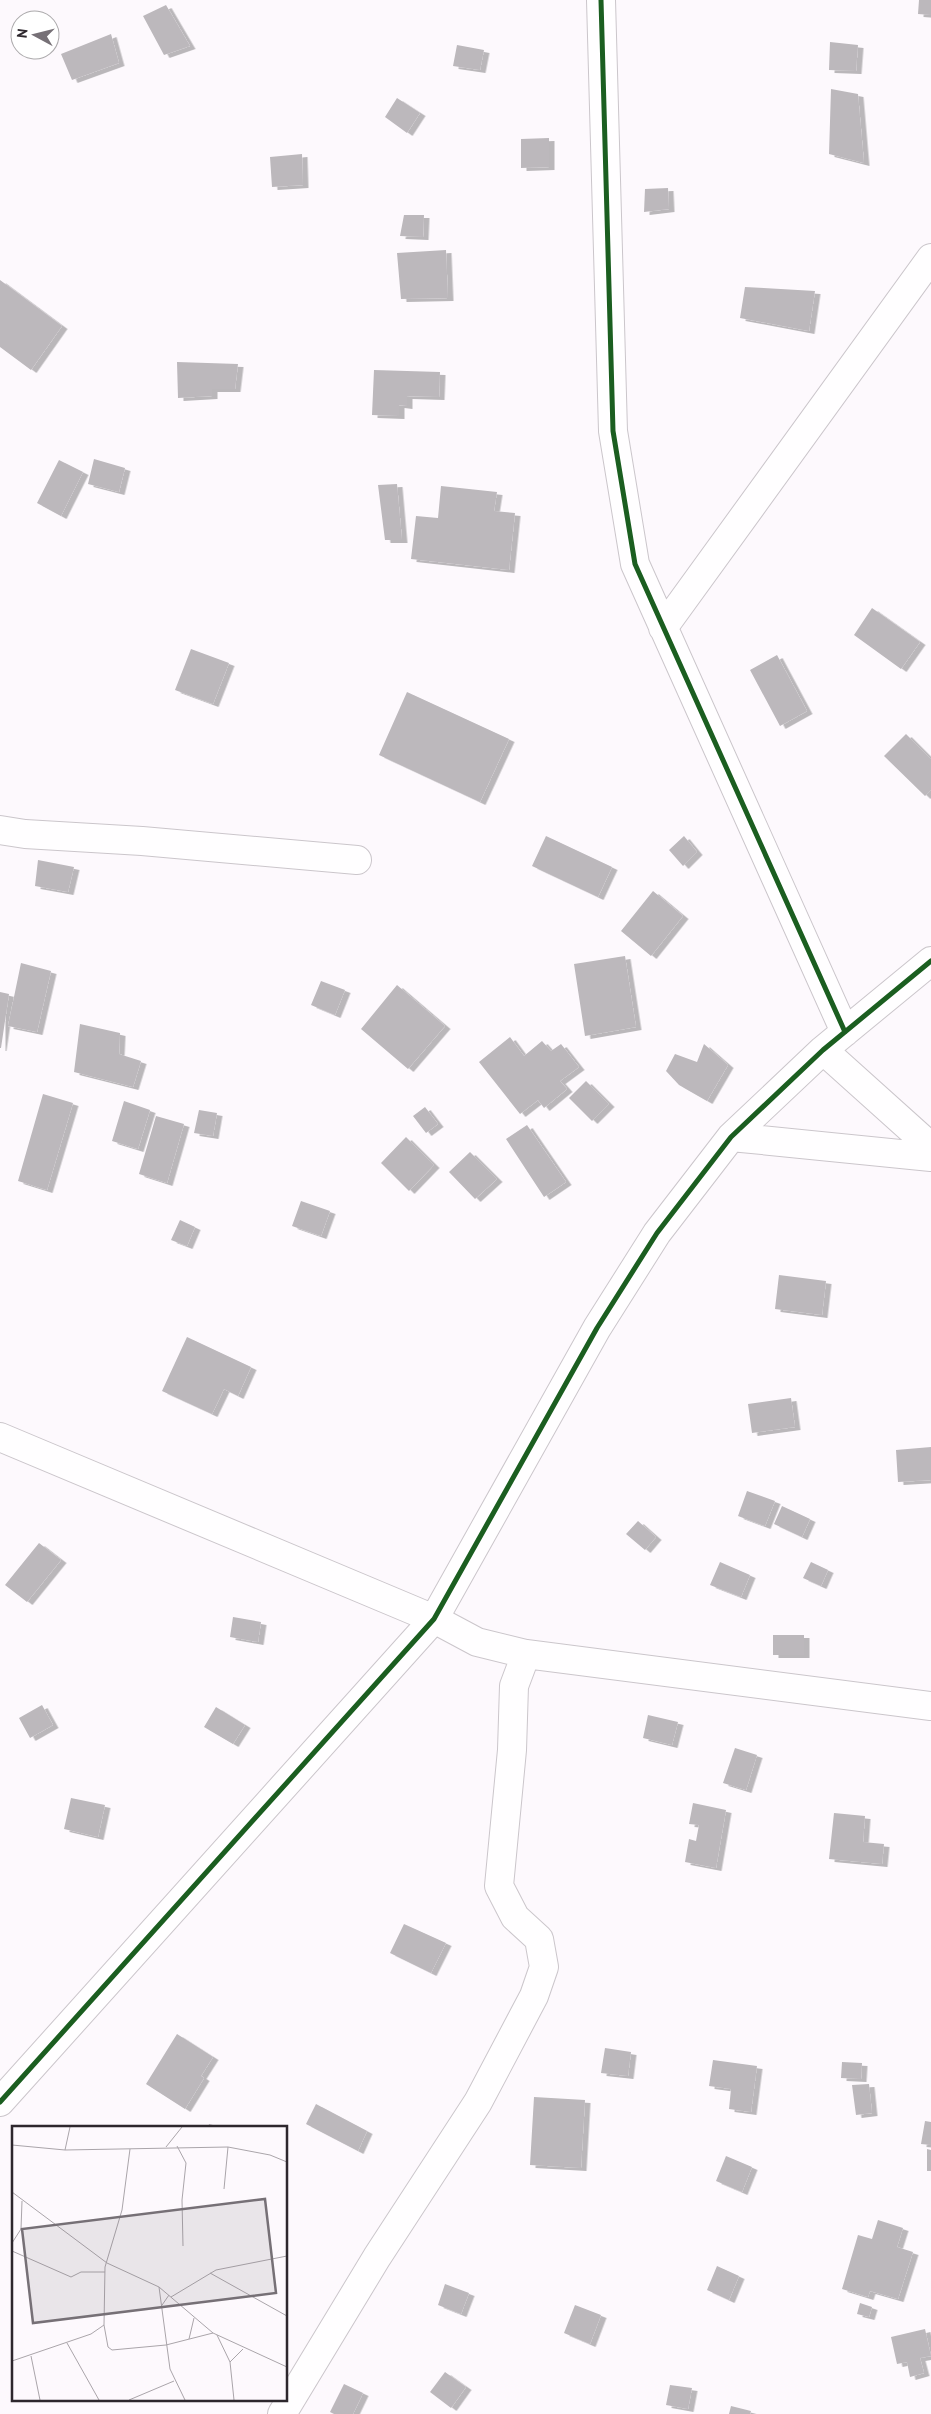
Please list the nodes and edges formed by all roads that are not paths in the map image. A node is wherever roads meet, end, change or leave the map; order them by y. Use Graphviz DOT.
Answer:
graph roads {
  1 [pos="602,0"];
  2 [pos="931,258"];
  3 [pos="663,628"];
  4 [pos="0,830"];
  5 [pos="357,860"];
  6 [pos="931,961"];
  7 [pos="845,1032"];
  8 [pos="823,1050"];
  9 [pos="732,1137"];
  10 [pos="931,1147"];
  11 [pos="931,1157"];
  12 [pos="0,1437"];
  13 [pos="434,1620"];
  14 [pos="526,1654"];
  15 [pos="931,1706"];
  16 [pos="0,2102"];
  17 [pos="282,2414"];
  1 -- 3 [label="street"];
  2 -- 3 [label="street"];
  3 -- 7 [label="street"];
  4 -- 5 [label="street"];
  6 -- 7 [label="street"];
  7 -- 8 [label="street"];
  8 -- 9 [label="street"];
  8 -- 10 [label="street"];
  9 -- 11 [label="street"];
  9 -- 13 [label="street"];
  12 -- 13 [label="street"];
  13 -- 14 [label="street"];
  13 -- 16 [label="street"];
  14 -- 15 [label="street"];
  14 -- 17 [label="street"];
}
